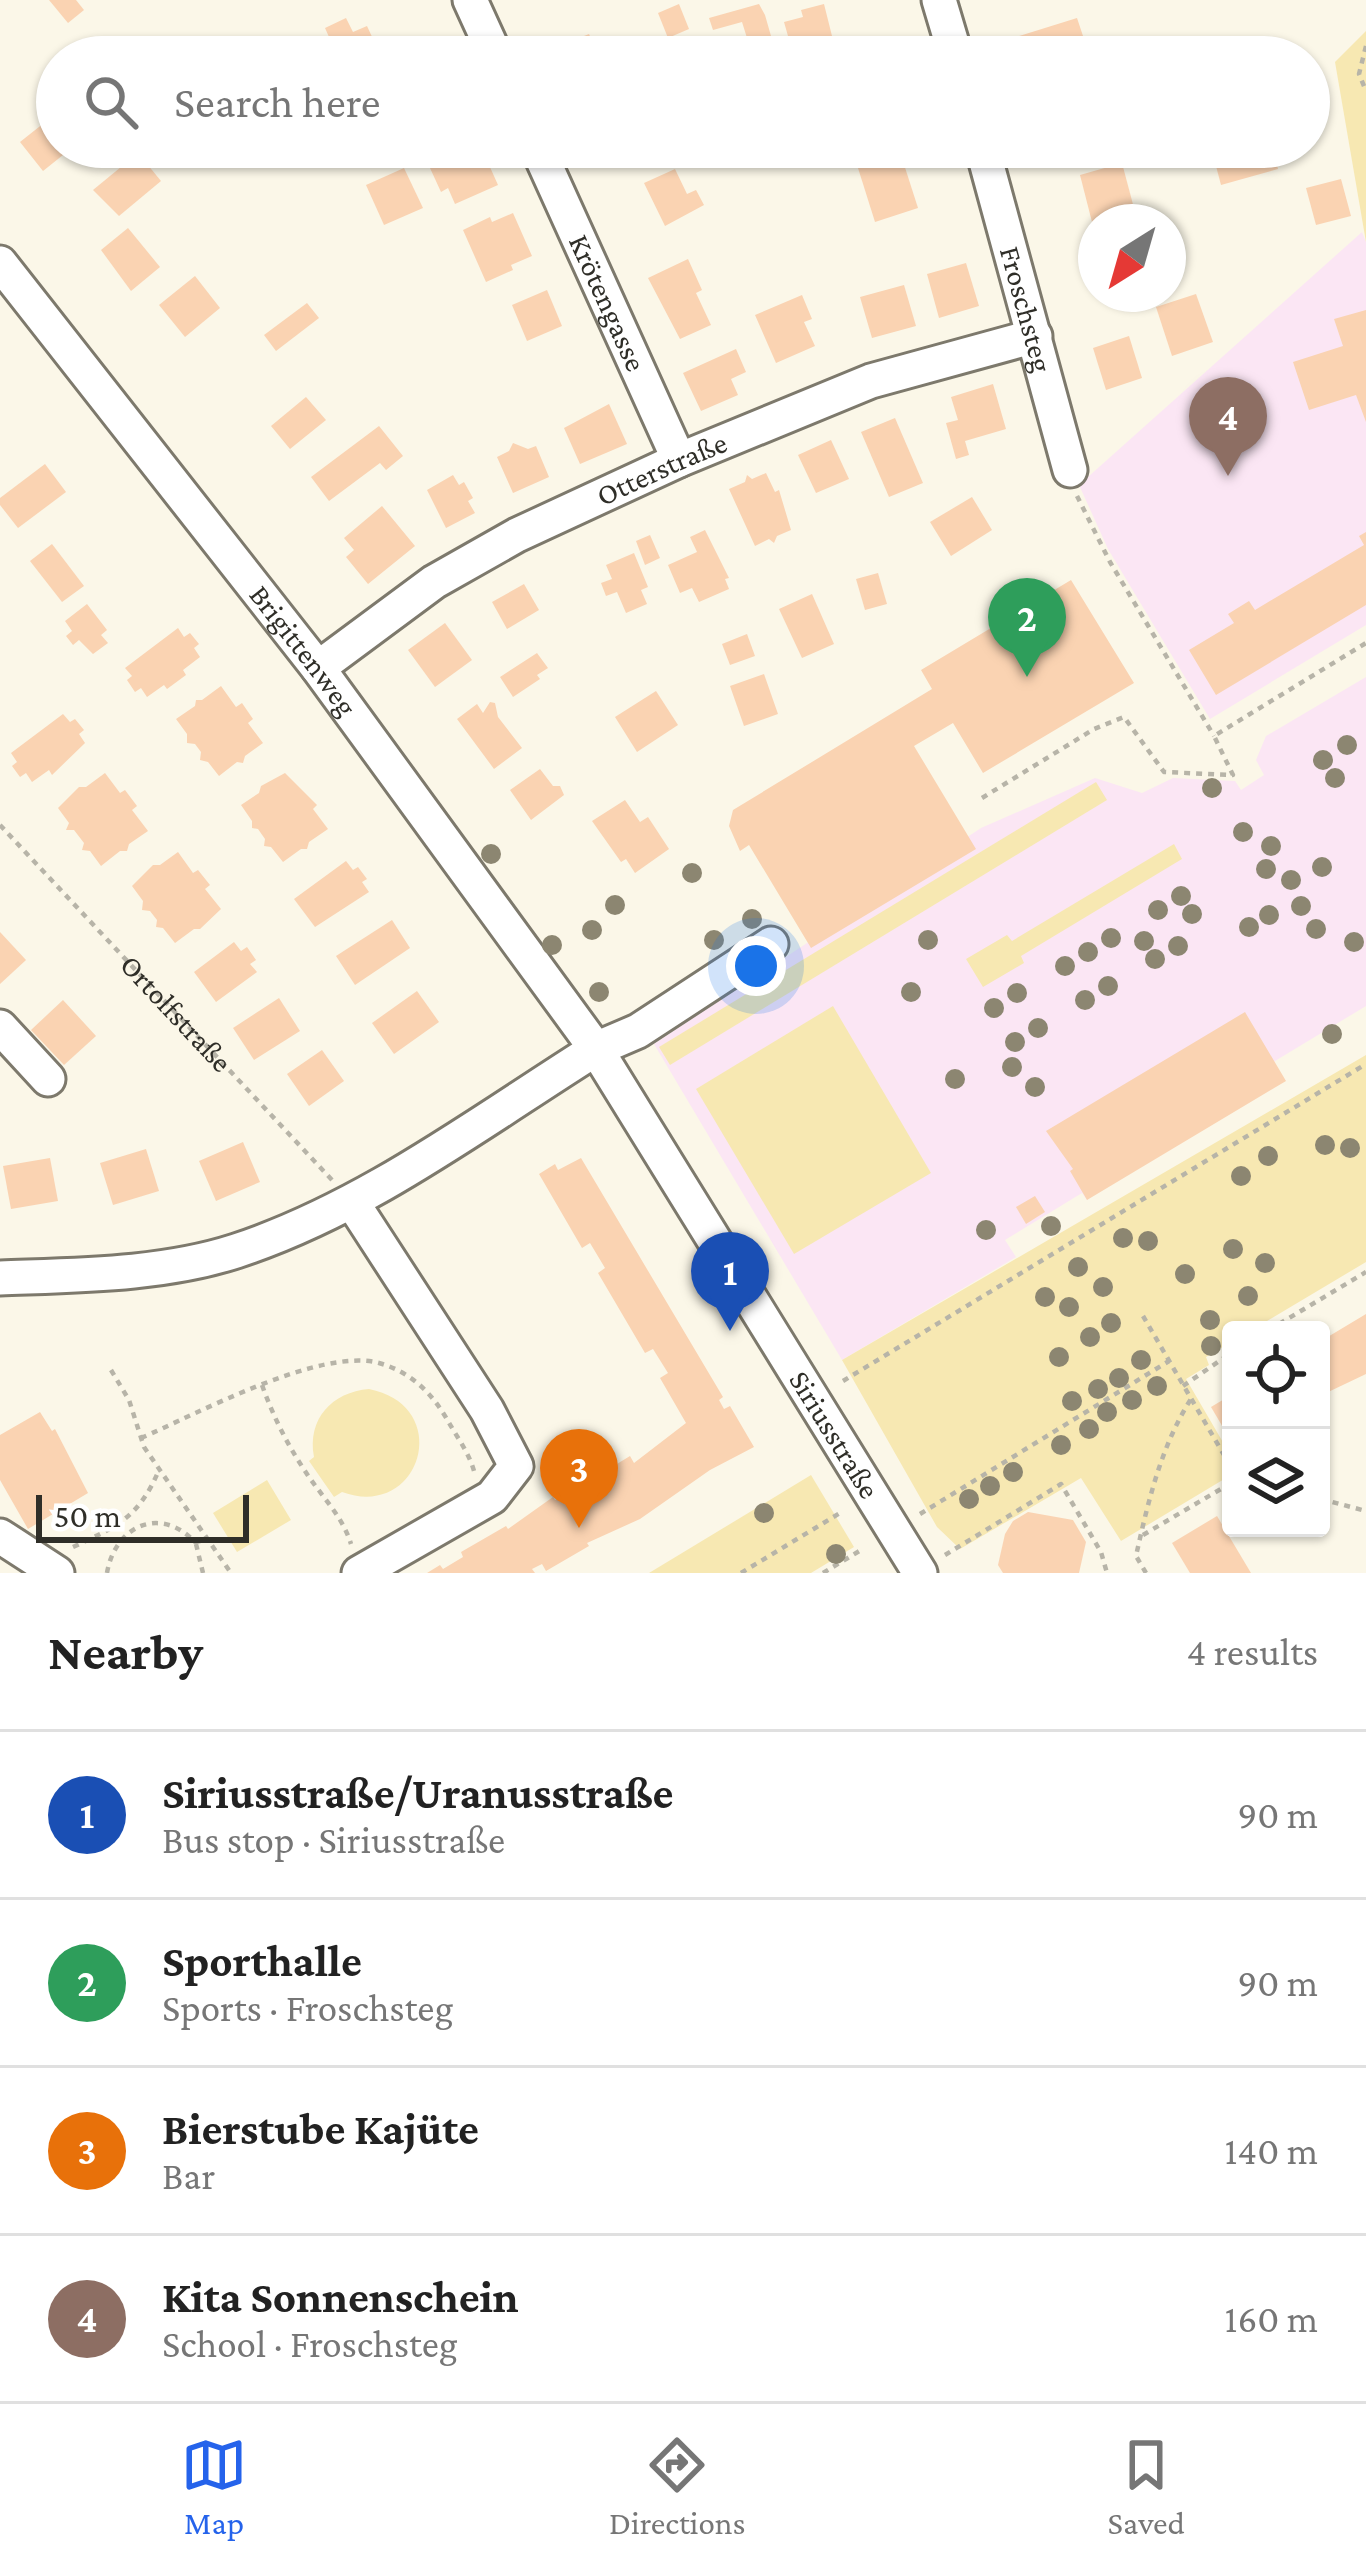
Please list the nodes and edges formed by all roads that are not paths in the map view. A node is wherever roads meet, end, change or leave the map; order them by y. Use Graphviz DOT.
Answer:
graph roads {
  1 [pos="470,0"];
  2 [pos="939,0"];
  3 [pos="486,36"];
  4 [pos="950,36"];
  5 [pos="547,168"];
  6 [pos="988,168"];
  7 [pos="0,263"];
  8 [pos="1035,336"];
  9 [pos="679,460"];
  10 [pos="1070,470"];
  11 [pos="318,668"];
  12 [pos="771,944"];
  13 [pos="0,1027"];
  14 [pos="596,1049"];
  15 [pos="48,1078"];
  16 [pos="352,1202"];
  17 [pos="0,1278"];
  18 [pos="0,1536"];
  19 [pos="933,1564"];
  20 [pos="48,1566"];
  21 [pos="359,1573"];
  1 -- 3 [label="street"];
  2 -- 4 [label="street"];
  5 -- 9 [label="street, Krötengasse"];
  6 -- 8 [label="street, Froschsteg"];
  7 -- 11 [label="street, Brigittenweg"];
  8 -- 9 [label="street, Otterstraße"];
  8 -- 10 [label="street, Froschsteg"];
  9 -- 11 [label="street, Otterstraße"];
  11 -- 14 [label="street, Brigittenweg"];
  12 -- 14 [label="street"];
  13 -- 15 [label="street"];
  14 -- 16 [label="street"];
  14 -- 19 [label="street, Siriusstraße"];
  16 -- 17 [label="street"];
  16 -- 21 [label="street"];
  18 -- 20 [label="street"];
}
